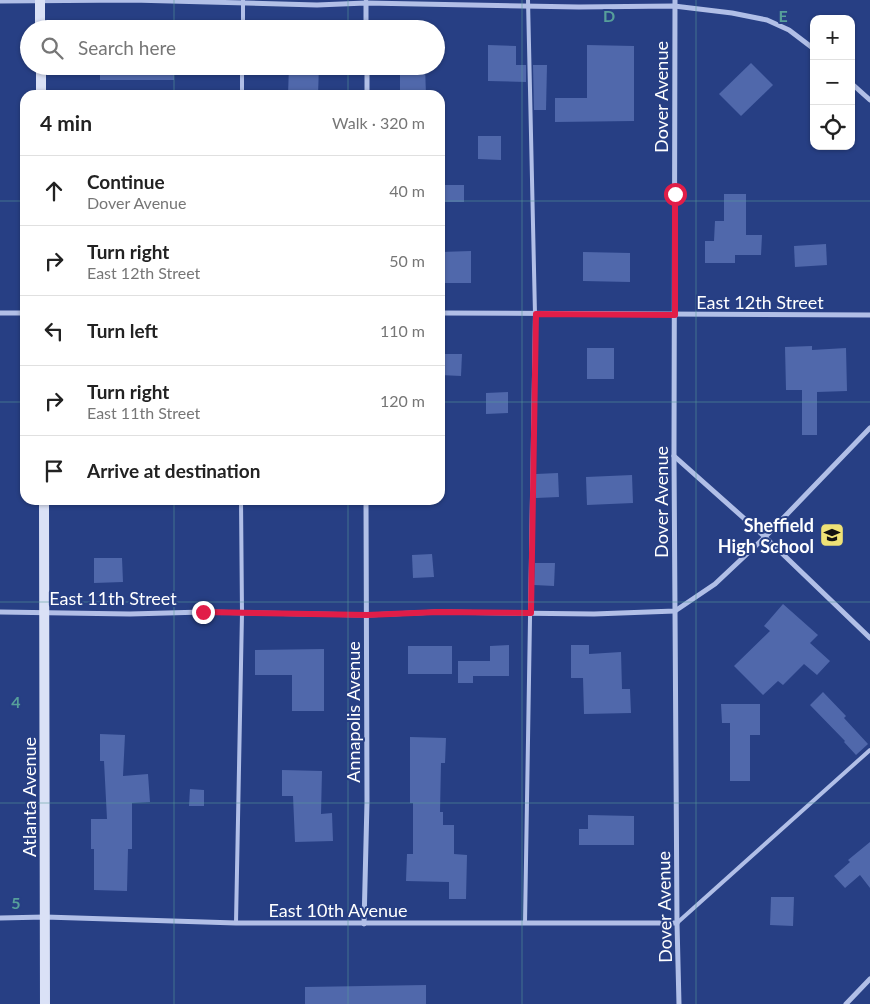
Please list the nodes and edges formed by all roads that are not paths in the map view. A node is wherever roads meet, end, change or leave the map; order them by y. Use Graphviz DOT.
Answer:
graph roads {
  1 [pos="528,0"];
  2 [pos="675,0"];
  3 [pos="0,1"];
  4 [pos="40,1"];
  5 [pos="243,2"];
  6 [pos="366,2"];
  7 [pos="674,6"];
  8 [pos="528,7"];
  9 [pos="40,20"];
  10 [pos="243,20"];
  11 [pos="366,20"];
  12 [pos="810,46"];
  13 [pos="41,75"];
  14 [pos="242,75"];
  15 [pos="367,75"];
  16 [pos="855,87"];
  17 [pos="41,90"];
  18 [pos="242,90"];
  19 [pos="367,90"];
  20 [pos="870,100"];
  21 [pos="20,312"];
  22 [pos="0,313"];
  23 [pos="445,313"];
  24 [pos="536,314"];
  25 [pos="675,315"];
  26 [pos="870,315"];
  27 [pos="870,428"];
  28 [pos="674,456"];
  29 [pos="44,505"];
  30 [pos="241,505"];
  31 [pos="366,505"];
  32 [pos="765,537"];
  33 [pos="675,611"];
  34 [pos="0,612"];
  35 [pos="45,612"];
  36 [pos="242,613"];
  37 [pos="531,613"];
  38 [pos="367,615"];
  39 [pos="870,638"];
  40 [pos="870,750"];
  41 [pos="45,917"];
  42 [pos="0,918"];
  43 [pos="525,923"];
  44 [pos="677,923"];
  45 [pos="236,924"];
  46 [pos="364,924"];
  47 [pos="870,979"];
  48 [pos="45,1004"];
  49 [pos="679,1004"];
  50 [pos="846,1004"];
  1 -- 8 [label="lane"];
  2 -- 7 [label="street, Dover Avenue"];
  3 -- 4 [label="street"];
  4 -- 5 [label="street"];
  4 -- 9 [label="street"];
  5 -- 6 [label="street"];
  5 -- 10 [label="lane"];
  6 -- 8 [label="street"];
  6 -- 11 [label="street"];
  7 -- 8 [label="street"];
  7 -- 12 [label="street"];
  7 -- 25 [label="street, Dover Avenue"];
  8 -- 24 [label="lane"];
  13 -- 17 [label="street"];
  14 -- 18 [label="lane"];
  15 -- 19 [label="street"];
  16 -- 20 [label="street"];
  21 -- 22 [label="street"];
  23 -- 24 [label="street, East 12th Street"];
  24 -- 25 [label="street, East 12th Street"];
  24 -- 37 [label="lane"];
  25 -- 26 [label="street, East 12th Street"];
  25 -- 28 [label="street, Dover Avenue"];
  27 -- 32 [label="street"];
  28 -- 32 [label="street"];
  28 -- 33 [label="street, Dover Avenue"];
  29 -- 35 [label="street, Atlanta Avenue"];
  30 -- 36 [label="lane"];
  31 -- 38 [label="street, Annapolis Avenue"];
  32 -- 33 [label="street"];
  32 -- 39 [label="street"];
  33 -- 37 [label="street, East 11th Street"];
  33 -- 44 [label="street, Dover Avenue"];
  34 -- 35 [label="street, East 11th Street"];
  35 -- 36 [label="street, East 11th Street"];
  35 -- 41 [label="street, Atlanta Avenue"];
  36 -- 38 [label="street, East 11th Street"];
  36 -- 45 [label="lane"];
  37 -- 38 [label="street, East 11th Street"];
  37 -- 43 [label="lane"];
  38 -- 46 [label="street, Annapolis Avenue"];
  40 -- 44 [label="lane"];
  41 -- 42 [label="street, East 10th Avenue"];
  41 -- 45 [label="street, East 10th Avenue"];
  41 -- 48 [label="street, Atlanta Avenue"];
  43 -- 44 [label="street, East 10th Avenue"];
  43 -- 46 [label="street, East 10th Avenue"];
  44 -- 49 [label="street, Dover Avenue"];
  45 -- 46 [label="street, East 10th Avenue"];
  47 -- 50 [label="street"];
}
